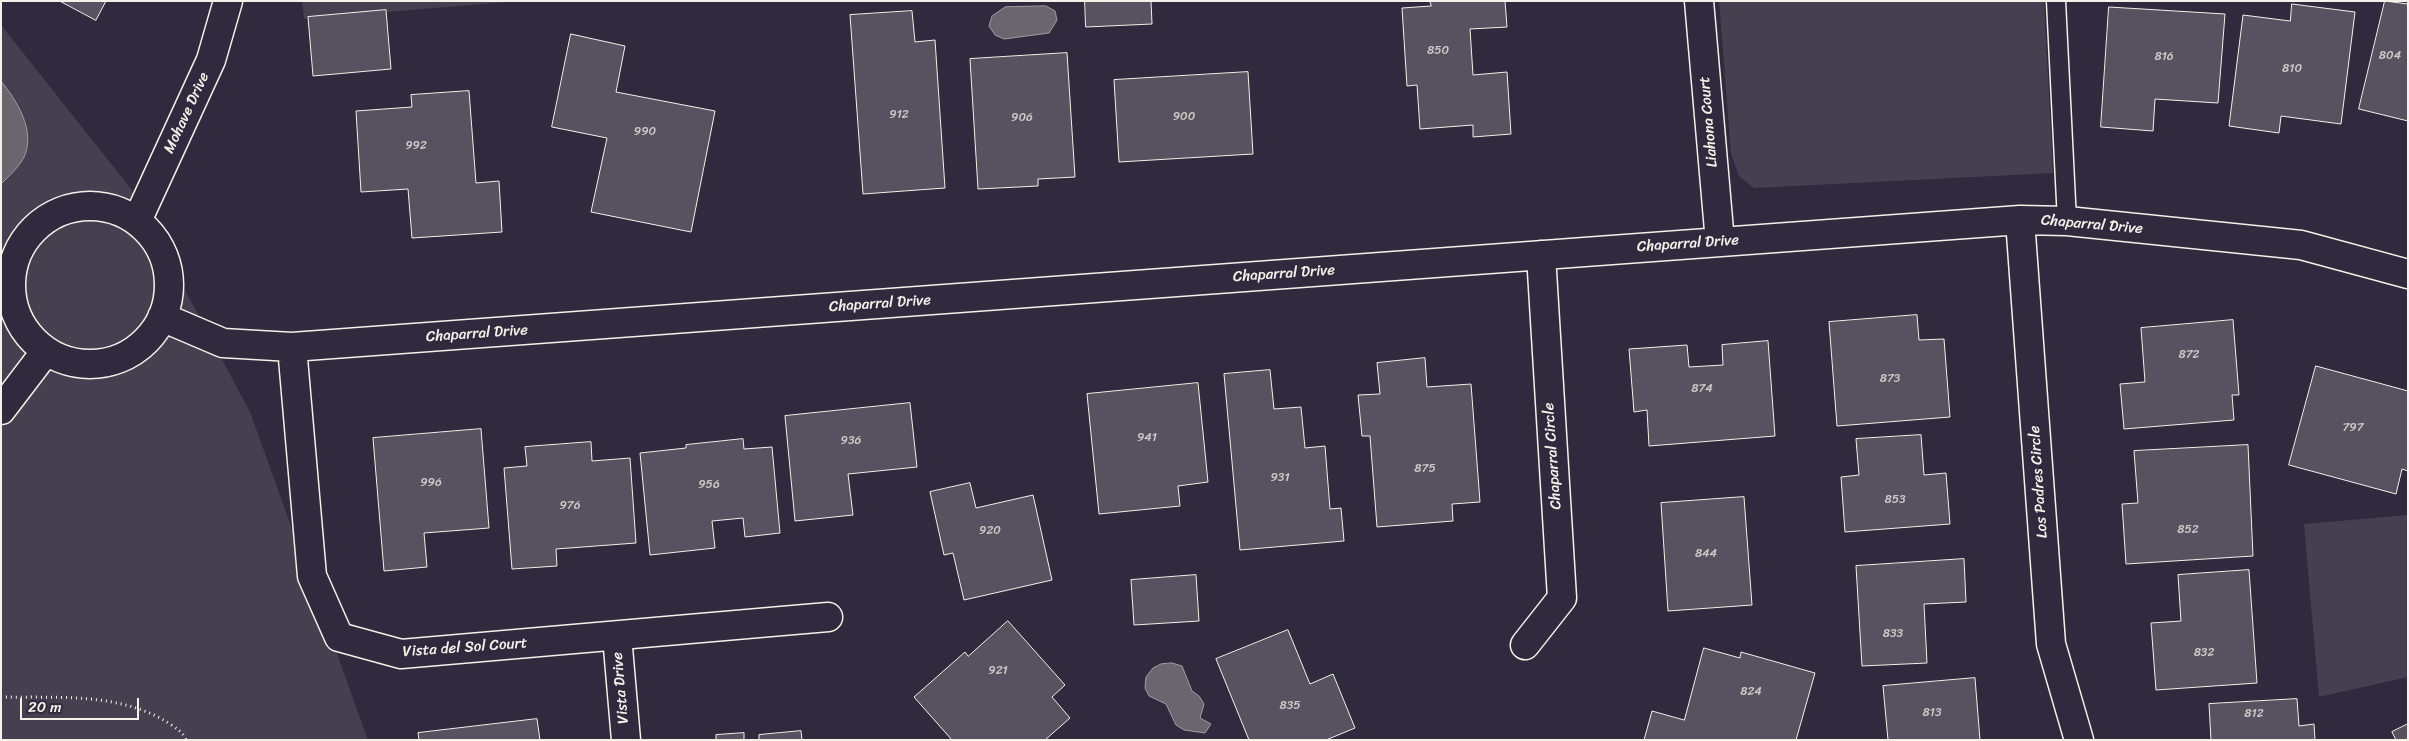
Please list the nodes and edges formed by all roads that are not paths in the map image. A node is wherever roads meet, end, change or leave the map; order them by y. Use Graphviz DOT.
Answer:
graph roads {
  1 [pos="228,1"];
  2 [pos="1699,1"];
  3 [pos="2056,1"];
  4 [pos="2020,220"];
  5 [pos="138,221"];
  6 [pos="2067,221"];
  7 [pos="1720,242"];
  8 [pos="1541,255"];
  9 [pos="2408,274"];
  10 [pos="162,317"];
  11 [pos="292,348"];
  12 [pos="46,351"];
  13 [pos="1,410"];
  14 [pos="828,617"];
  15 [pos="617,636"];
  16 [pos="1525,645"];
  17 [pos="626,740"];
  18 [pos="2079,740"];
  1 -- 5 [label="street, Mohave Drive"];
  2 -- 7 [label="street, Liahona Court"];
  3 -- 6 [label="lane"];
  4 -- 6 [label="street, Chaparral Drive"];
  4 -- 7 [label="street, Chaparral Drive"];
  4 -- 18 [label="street, Los Padres Circle"];
  5 -- 10 [label="street"];
  5 -- 12 [label="street"];
  6 -- 9 [label="street, Chaparral Drive"];
  7 -- 8 [label="street, Chaparral Drive"];
  8 -- 11 [label="street, Chaparral Drive"];
  8 -- 16 [label="street, Chaparral Circle"];
  10 -- 11 [label="street, Chaparral Drive"];
  10 -- 12 [label="street"];
  11 -- 15 [label="street, Vista del Sol Court"];
  12 -- 13 [label="street"];
  14 -- 15 [label="street, Vista del Sol Court"];
  15 -- 17 [label="street, Vista Drive"];
}
